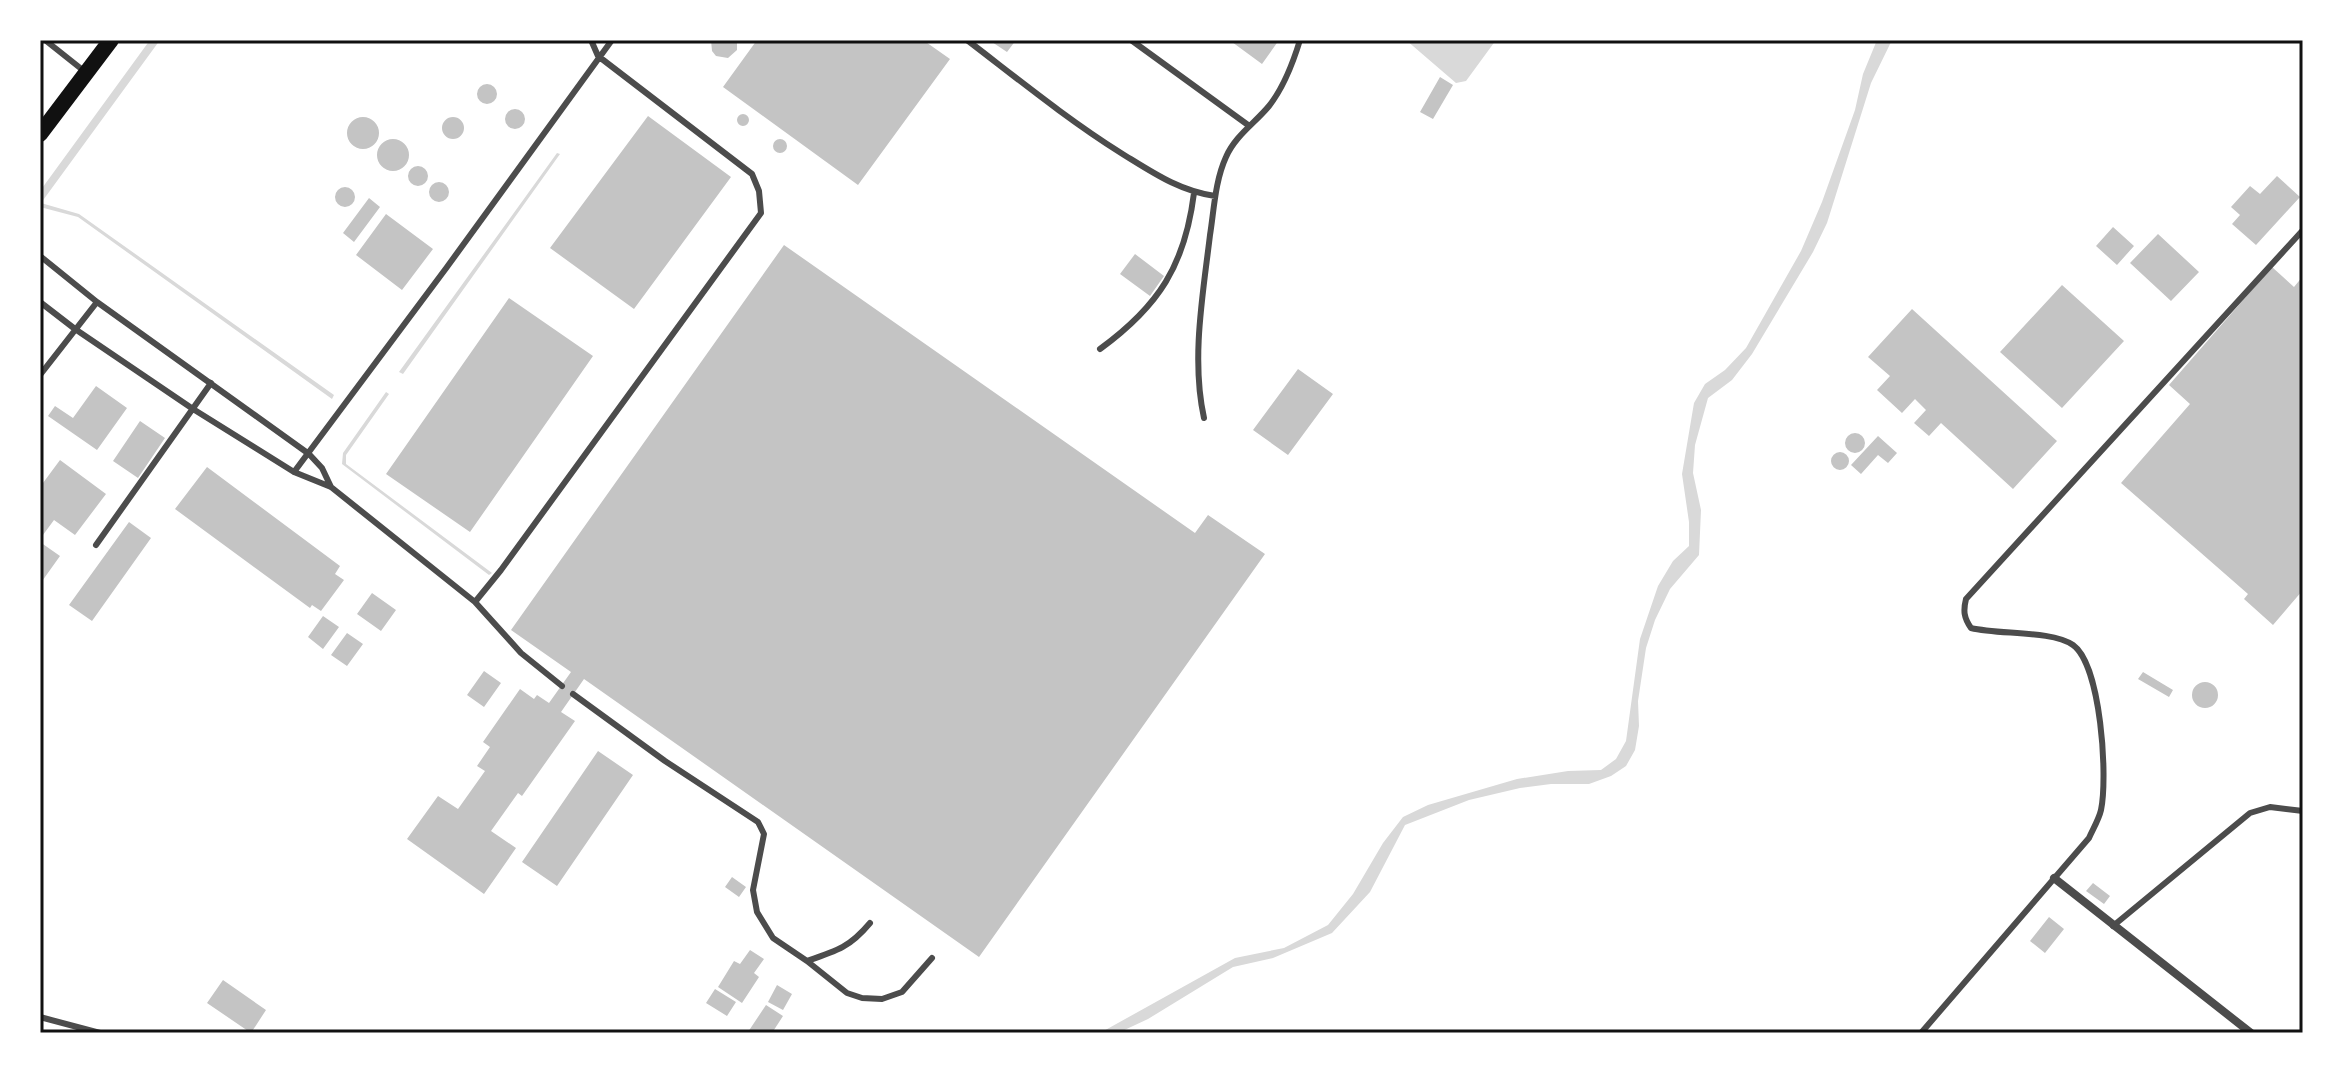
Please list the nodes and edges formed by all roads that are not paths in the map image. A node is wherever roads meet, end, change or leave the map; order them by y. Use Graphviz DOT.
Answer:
graph roads {
  1 [pos="45,40"];
  2 [pos="111,40"];
  3 [pos="591,40"];
  4 [pos="612,40"];
  5 [pos="967,40"];
  6 [pos="1131,40"];
  7 [pos="1300,40"];
  8 [pos="598,56"];
  9 [pos="86,74"];
  10 [pos="1248,125"];
  11 [pos="40,134"];
  12 [pos="1194,193"];
  13 [pos="1215,196"];
  14 [pos="2303,230"];
  15 [pos="40,256"];
  16 [pos="40,302"];
  17 [pos="97,302"];
  18 [pos="75,329"];
  19 [pos="1100,349"];
  20 [pos="40,375"];
  21 [pos="211,383"];
  22 [pos="193,409"];
  23 [pos="1204,418"];
  24 [pos="309,454"];
  25 [pos="294,472"];
  26 [pos="331,487"];
  27 [pos="96,545"];
  28 [pos="475,602"];
  29 [pos="562,686"];
  30 [pos="573,694"];
  31 [pos="2303,811"];
  32 [pos="2054,878"];
  33 [pos="870,923"];
  34 [pos="2113,926"];
  35 [pos="932,958"];
  36 [pos="807,961"];
  37 [pos="40,1017"];
  38 [pos="100,1033"];
  39 [pos="1921,1033"];
  40 [pos="2251,1033"];
  1 -- 9 [label="lane"];
  2 -- 9 [label="main road"];
  3 -- 8 [label="lane"];
  4 -- 8 [label="lane"];
  5 -- 12 [label="lane"];
  6 -- 10 [label="lane"];
  7 -- 10 [label="lane"];
  8 -- 24 [label="lane"];
  8 -- 28 [label="lane"];
  9 -- 11 [label="main road"];
  10 -- 13 [label="lane"];
  12 -- 13 [label="lane"];
  12 -- 19 [label="lane"];
  13 -- 23 [label="lane"];
  14 -- 32 [label="lane"];
  15 -- 17 [label="lane"];
  16 -- 18 [label="lane"];
  17 -- 18 [label="lane"];
  17 -- 21 [label="lane"];
  18 -- 20 [label="lane"];
  18 -- 22 [label="lane"];
  21 -- 22 [label="lane"];
  21 -- 24 [label="lane"];
  22 -- 25 [label="lane"];
  22 -- 27 [label="lane"];
  24 -- 25 [label="lane"];
  24 -- 26 [label="lane"];
  25 -- 26 [label="lane"];
  26 -- 28 [label="lane"];
  28 -- 29 [label="lane"];
  30 -- 36 [label="lane"];
  31 -- 34 [label="lane"];
  32 -- 34 [label="street"];
  32 -- 39 [label="lane"];
  33 -- 36 [label="lane"];
  34 -- 40 [label="street"];
  35 -- 36 [label="lane"];
  37 -- 38 [label="lane"];
}
